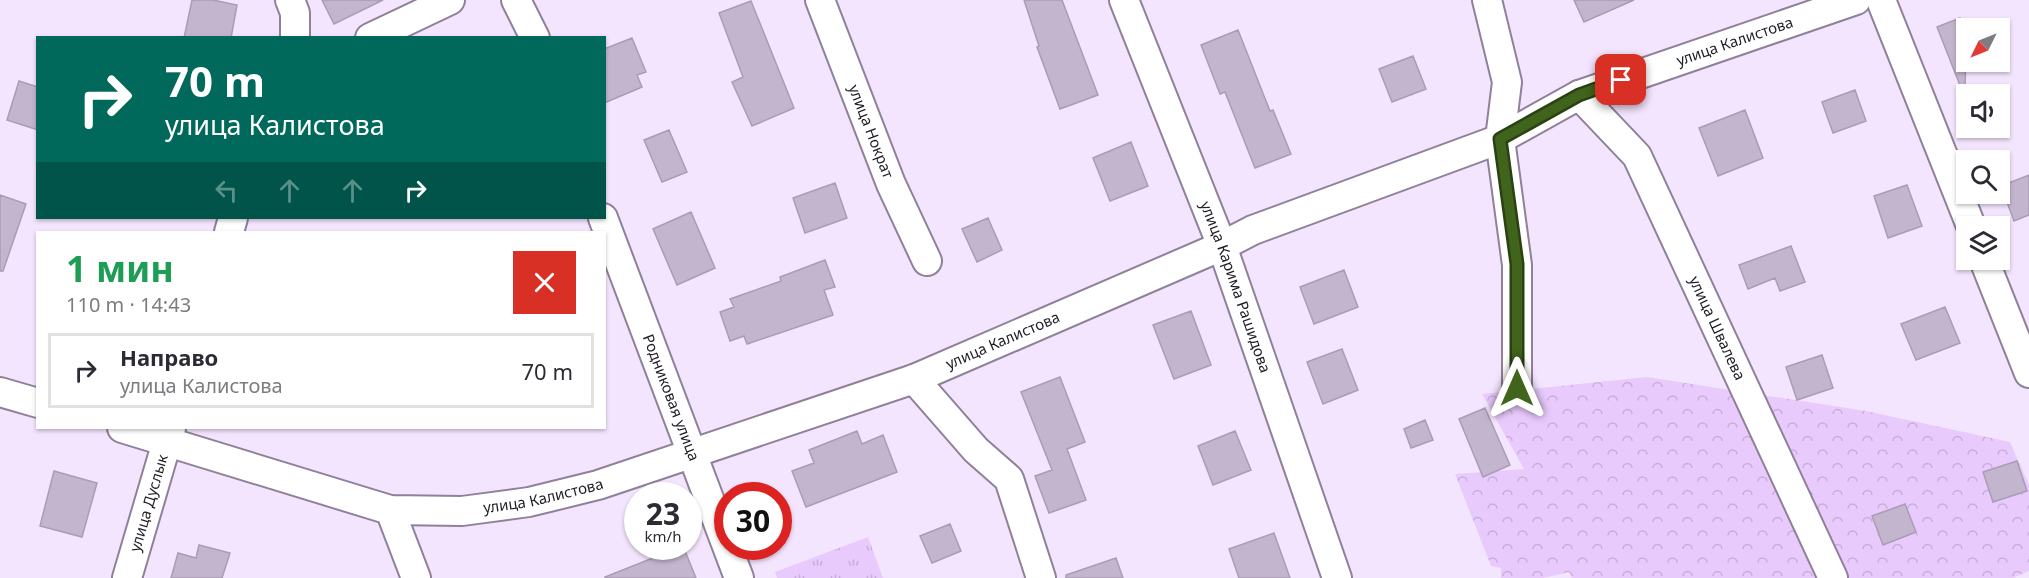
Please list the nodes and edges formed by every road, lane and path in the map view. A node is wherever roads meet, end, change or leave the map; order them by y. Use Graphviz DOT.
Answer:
graph roads {
  1 [pos="290,0"];
  2 [pos="450,0"];
  3 [pos="516,0"];
  4 [pos="820,0"];
  5 [pos="1124,0"];
  6 [pos="1487,0"];
  7 [pos="1856,0"];
  8 [pos="1881,0"];
  9 [pos="295,36"];
  10 [pos="374,36"];
  11 [pos="534,36"];
  12 [pos="1579,95"];
  13 [pos="1500,139"];
  14 [pos="1967,216"];
  15 [pos="603,219"];
  16 [pos="1222,246"];
  17 [pos="927,261"];
  18 [pos="1988,270"];
  19 [pos="2029,373"];
  20 [pos="914,379"];
  21 [pos="1517,388"];
  22 [pos="0,392"];
  23 [pos="36,402"];
  24 [pos="130,429"];
  25 [pos="169,434"];
  26 [pos="691,454"];
  27 [pos="390,510"];
  28 [pos="127,578"];
  29 [pos="417,578"];
  30 [pos="739,578"];
  31 [pos="1041,578"];
  32 [pos="1337,578"];
  33 [pos="1833,578"];
  1 -- 9 [label="street"];
  2 -- 10 [label="street"];
  3 -- 11 [label="street"];
  4 -- 17 [label="street, улица Нократ"];
  5 -- 16 [label="street, улица Карима Рашидова"];
  6 -- 13 [label="street"];
  7 -- 12 [label="street, улица Калистова"];
  8 -- 14 [label="street"];
  12 -- 13 [label="street, улица Калистова"];
  12 -- 33 [label="street, улица Швалева"];
  13 -- 16 [label="street, улица Калистова"];
  13 -- 21 [label="street"];
  15 -- 26 [label="street, Родниковая улица"];
  16 -- 20 [label="street, улица Калистова"];
  16 -- 32 [label="street, улица Карима Рашидова"];
  18 -- 19 [label="street"];
  20 -- 26 [label="street, улица Калистова"];
  20 -- 31 [label="street"];
  22 -- 23 [label="street"];
  24 -- 25 [label="street, улица Калистова"];
  25 -- 27 [label="street, улица Калистова"];
  25 -- 28 [label="street, улица Дуслык"];
  26 -- 27 [label="street, улица Калистова"];
  26 -- 30 [label="street, Родниковая улица"];
  27 -- 29 [label="street"];
}
